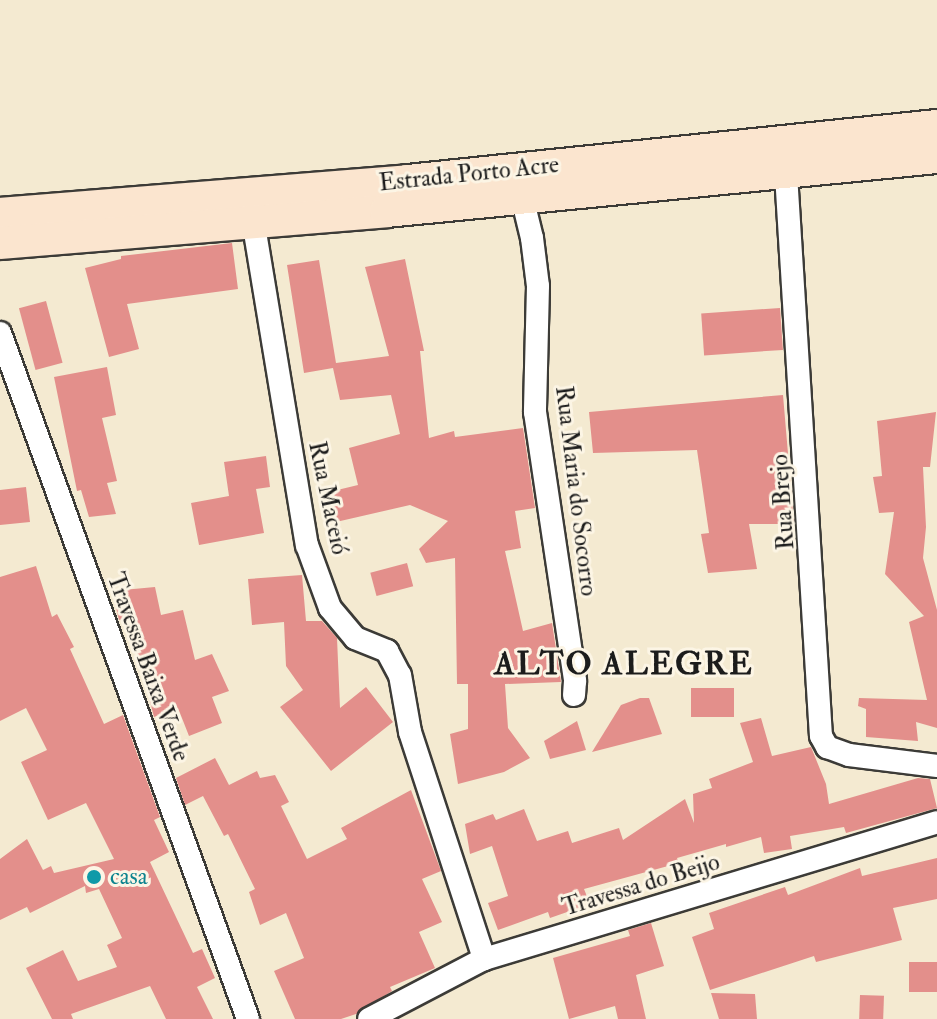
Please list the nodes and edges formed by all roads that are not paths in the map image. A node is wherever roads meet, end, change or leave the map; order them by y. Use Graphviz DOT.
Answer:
graph roads {
  1 [pos="937,126"];
  2 [pos="785,156"];
  3 [pos="937,157"];
  4 [pos="522,197"];
  5 [pos="251,208"];
  6 [pos="0,214"];
  7 [pos="0,243"];
  8 [pos="0,333"];
  9 [pos="574,695"];
  10 [pos="937,766"];
  11 [pos="937,822"];
  12 [pos="484,959"];
  13 [pos="248,1019"];
  14 [pos="369,1019"];
  1 -- 2 [label="main road, Estrada Porto Acre"];
  2 -- 3 [label="main road, Estrada Porto Acre"];
  2 -- 4 [label="main road, Estrada Porto Acre"];
  2 -- 5 [label="main road, Estrada Porto Acre"];
  2 -- 10 [label="street, Rua Brejo"];
  4 -- 5 [label="main road, Estrada Porto Acre"];
  4 -- 9 [label="street, Rua Maria do Socorro"];
  5 -- 6 [label="main road, Estrada Porto Acre"];
  5 -- 7 [label="main road, Estrada Porto Acre"];
  5 -- 12 [label="street, Rua Maceió"];
  8 -- 13 [label="street, Travessa Baixa Verde"];
  11 -- 12 [label="street, Travessa do Beijo"];
  12 -- 14 [label="street, Travessa do Beijo"];
}
